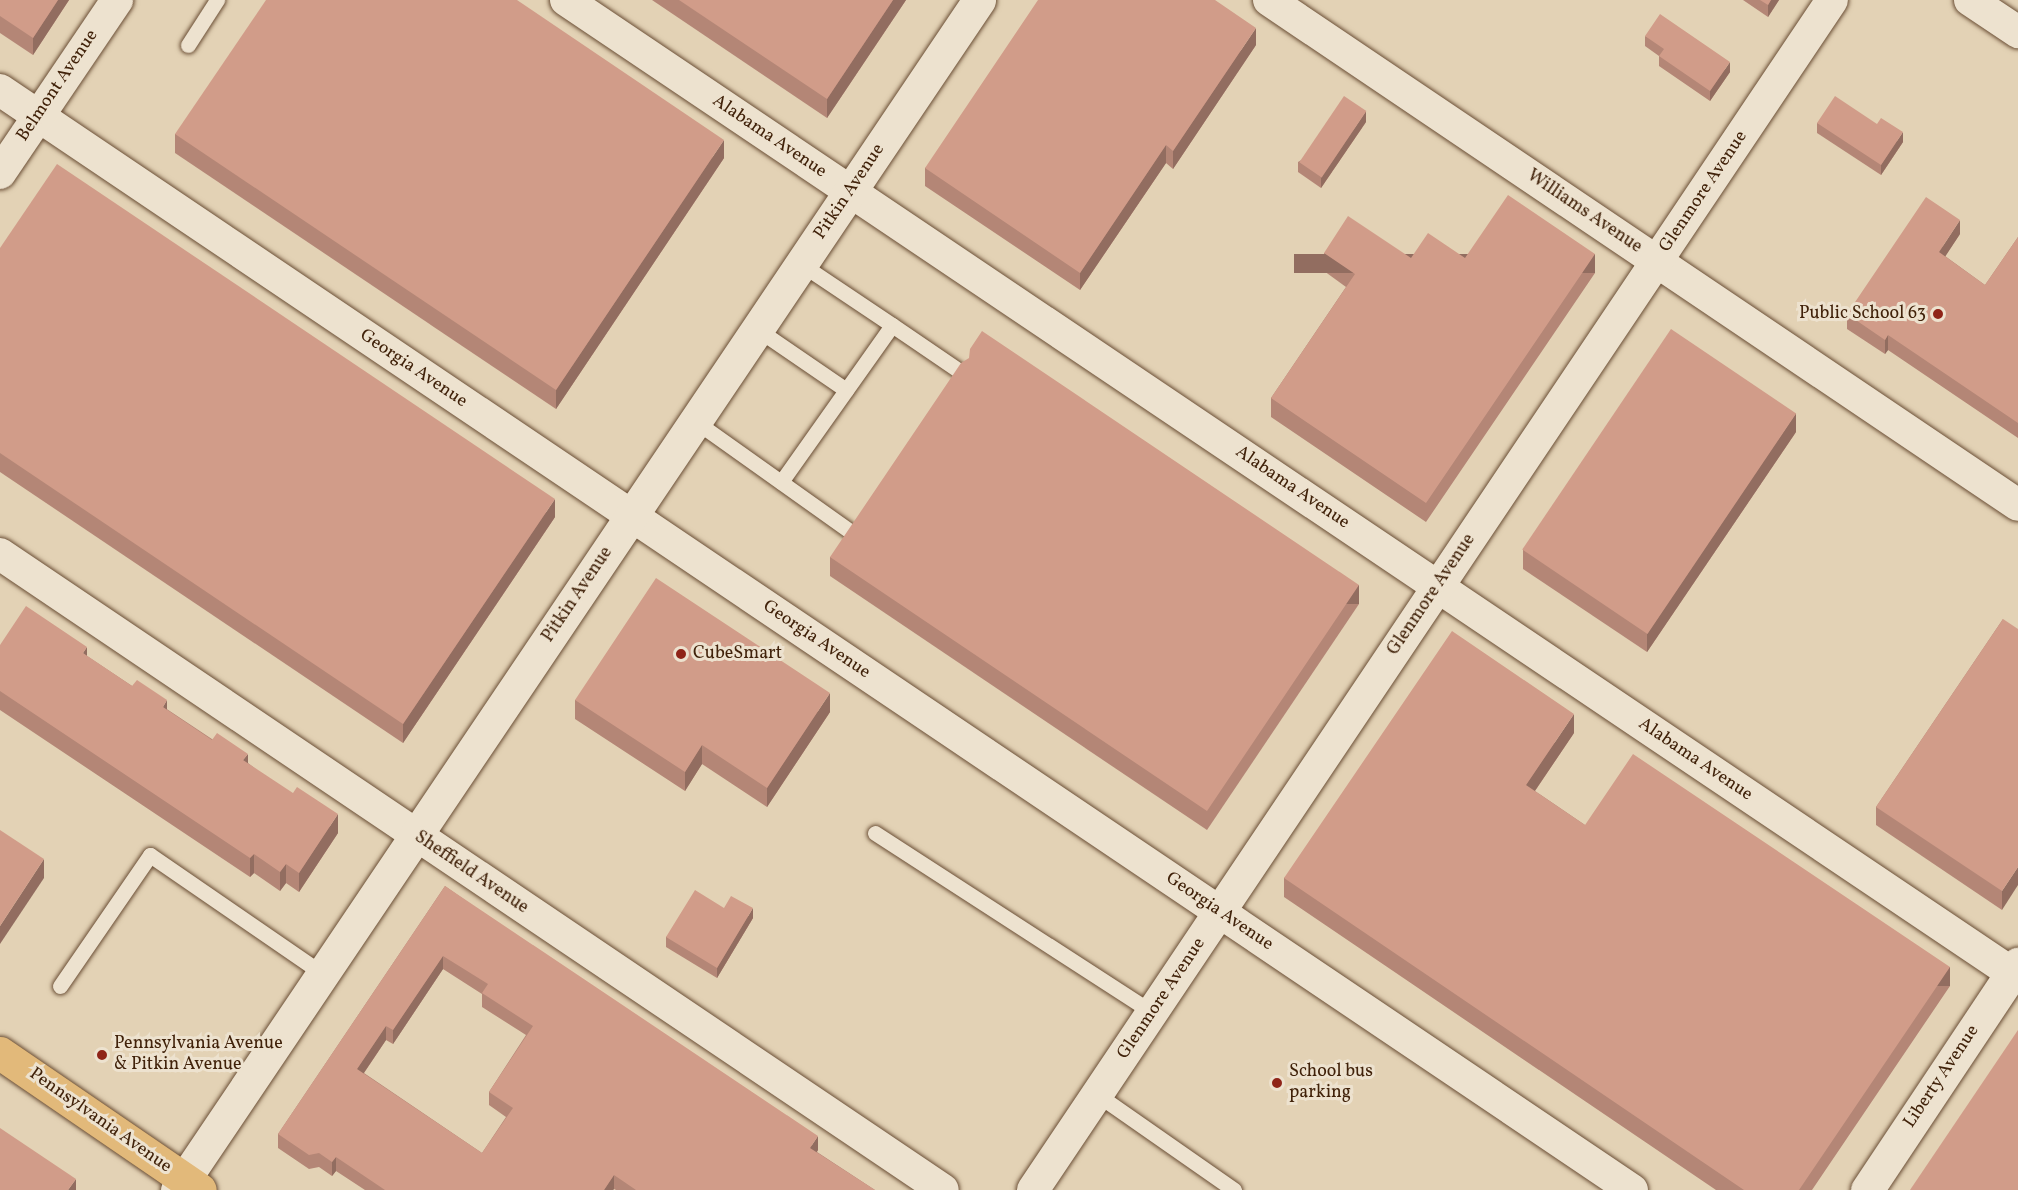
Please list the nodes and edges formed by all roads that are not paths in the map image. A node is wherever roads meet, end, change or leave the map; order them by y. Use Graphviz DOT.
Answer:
graph roads {
  1 [pos="117,0"];
  2 [pos="217,0"];
  3 [pos="566,0"];
  4 [pos="979,0"];
  5 [pos="1269,0"];
  6 [pos="1832,0"];
  7 [pos="1970,0"];
  8 [pos="2018,32"];
  9 [pos="188,45"];
  10 [pos="0,90"];
  11 [pos="38,116"];
  12 [pos="0,173"];
  13 [pos="850,192"];
  14 [pos="1657,261"];
  15 [pos="801,264"];
  16 [pos="892,325"];
  17 [pos="757,329"];
  18 [pos="961,372"];
  19 [pos="846,390"];
  20 [pos="695,421"];
  21 [pos="781,482"];
  22 [pos="2018,505"];
  23 [pos="631,516"];
  24 [pos="850,531"];
  25 [pos="0,554"];
  26 [pos="1438,586"];
  27 [pos="876,833"];
  28 [pos="416,836"];
  29 [pos="1220,912"];
  30 [pos="2016,972"];
  31 [pos="323,974"];
  32 [pos="60,986"];
  33 [pos="1152,1012"];
  34 [pos="0,1053"];
  35 [pos="1098,1095"];
  36 [pos="187,1186"];
  37 [pos="944,1190"];
  38 [pos="1033,1190"];
  39 [pos="1234,1190"];
  40 [pos="1632,1190"];
  41 [pos="1867,1190"];
  1 -- 11 [label="street, Belmont Avenue"];
  2 -- 9 [label="lane"];
  3 -- 13 [label="street, Alabama Avenue"];
  4 -- 13 [label="street, Pitkin Avenue"];
  5 -- 14 [label="street, Williams Avenue"];
  6 -- 14 [label="street, Glenmore Avenue"];
  7 -- 8 [label="street"];
  10 -- 11 [label="street, Georgia Avenue"];
  11 -- 12 [label="street, Belmont Avenue"];
  11 -- 23 [label="street, Georgia Avenue"];
  13 -- 15 [label="street, Pitkin Avenue"];
  13 -- 26 [label="street, Alabama Avenue"];
  14 -- 22 [label="street, Williams Avenue"];
  14 -- 26 [label="street, Glenmore Avenue"];
  15 -- 16 [label="lane"];
  15 -- 17 [label="street, Pitkin Avenue"];
  16 -- 18 [label="lane"];
  16 -- 19 [label="lane"];
  17 -- 19 [label="lane"];
  17 -- 20 [label="street, Pitkin Avenue"];
  19 -- 21 [label="lane"];
  20 -- 21 [label="lane"];
  20 -- 23 [label="street, Pitkin Avenue"];
  21 -- 24 [label="lane"];
  23 -- 28 [label="street, Pitkin Avenue"];
  23 -- 29 [label="street, Georgia Avenue"];
  25 -- 28 [label="street, Sheffield Avenue"];
  26 -- 29 [label="street, Glenmore Avenue"];
  26 -- 30 [label="street, Alabama Avenue"];
  27 -- 33 [label="lane"];
  28 -- 31 [label="street, Pitkin Avenue"];
  28 -- 37 [label="street, Sheffield Avenue"];
  29 -- 33 [label="street, Glenmore Avenue"];
  29 -- 40 [label="street, Georgia Avenue"];
  30 -- 41 [label="street, Liberty Avenue"];
  31 -- 32 [label="lane"];
  31 -- 36 [label="street, Pitkin Avenue"];
  33 -- 35 [label="street, Glenmore Avenue"];
  34 -- 36 [label="main road, Pennsylvania Avenue"];
  35 -- 38 [label="street, Glenmore Avenue"];
  35 -- 39 [label="lane"];
}
